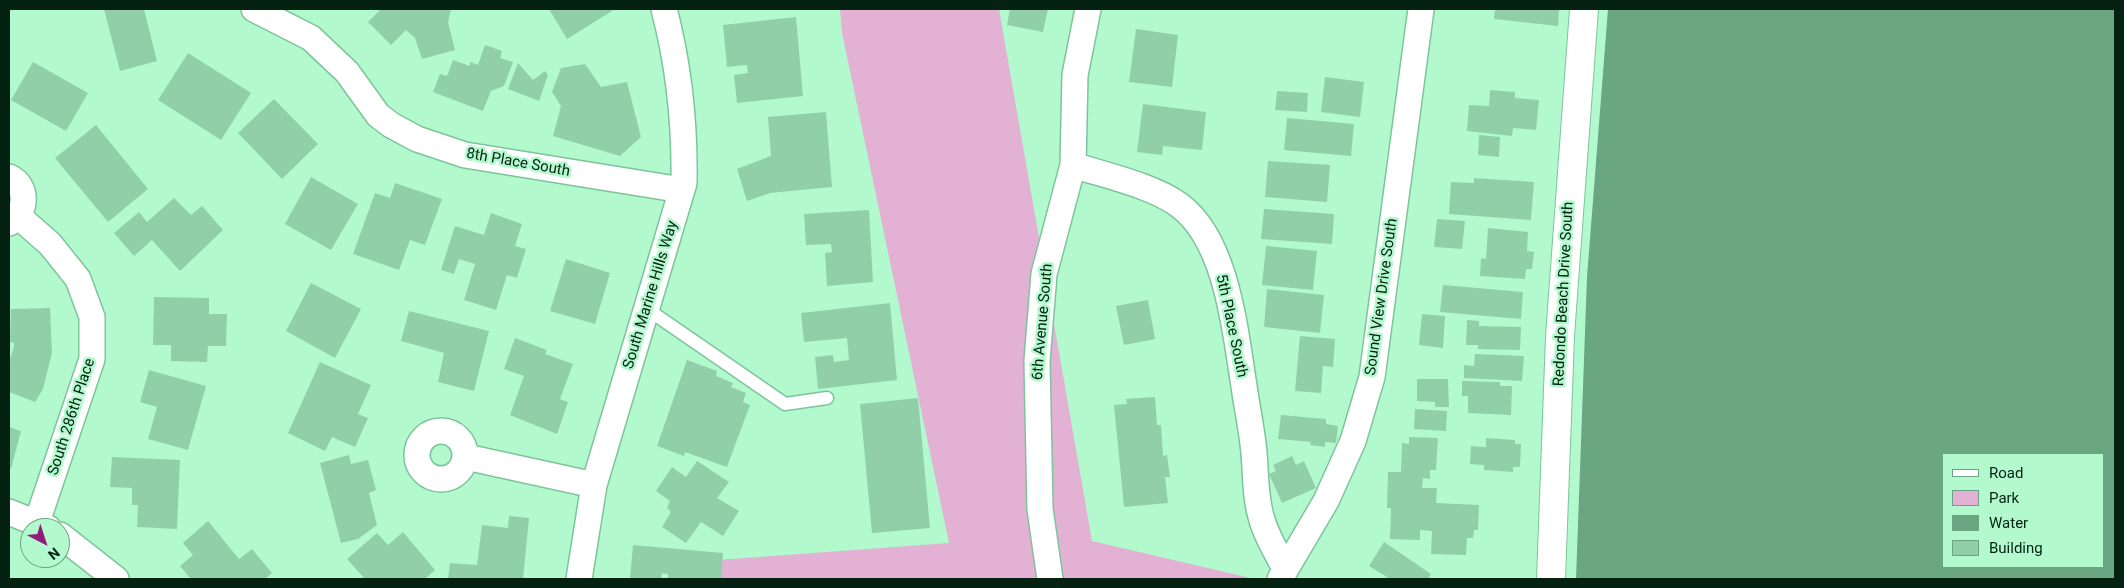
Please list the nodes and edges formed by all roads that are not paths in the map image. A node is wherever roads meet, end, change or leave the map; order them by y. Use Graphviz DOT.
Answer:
graph roads {
  1 [pos="254,9"];
  2 [pos="664,9"];
  3 [pos="1088,9"];
  4 [pos="1421,9"];
  5 [pos="1584,9"];
  6 [pos="1073,165"];
  7 [pos="9,177"];
  8 [pos="682,190"];
  9 [pos="13,220"];
  10 [pos="647,308"];
  11 [pos="827,398"];
  12 [pos="466,457"];
  13 [pos="594,485"];
  14 [pos="9,512"];
  15 [pos="24,518"];
  16 [pos="44,518"];
  17 [pos="70,543"];
  18 [pos="1283,573"];
  19 [pos="116,579"];
  20 [pos="579,579"];
  21 [pos="1050,579"];
  22 [pos="1552,579"];
  1 -- 8 [label="street, 8th Place South"];
  2 -- 8 [label="street, South Marine Hills Way"];
  3 -- 6 [label="street, 6th Avenue South"];
  4 -- 18 [label="street, Sound View Drive South"];
  5 -- 22 [label="street, Redondo Beach Drive South"];
  6 -- 18 [label="street, 5th Place South"];
  6 -- 21 [label="street, 6th Avenue South"];
  7 -- 9 [label="street, South 286th Place"];
  8 -- 10 [label="street, South Marine Hills Way"];
  9 -- 16 [label="street, South 286th Place"];
  10 -- 11 [label="lane"];
  10 -- 13 [label="street, South Marine Hills Way"];
  12 -- 13 [label="street"];
  13 -- 20 [label="street, South Marine Hills Way"];
  14 -- 15 [label="street"];
  17 -- 19 [label="street"];
}
